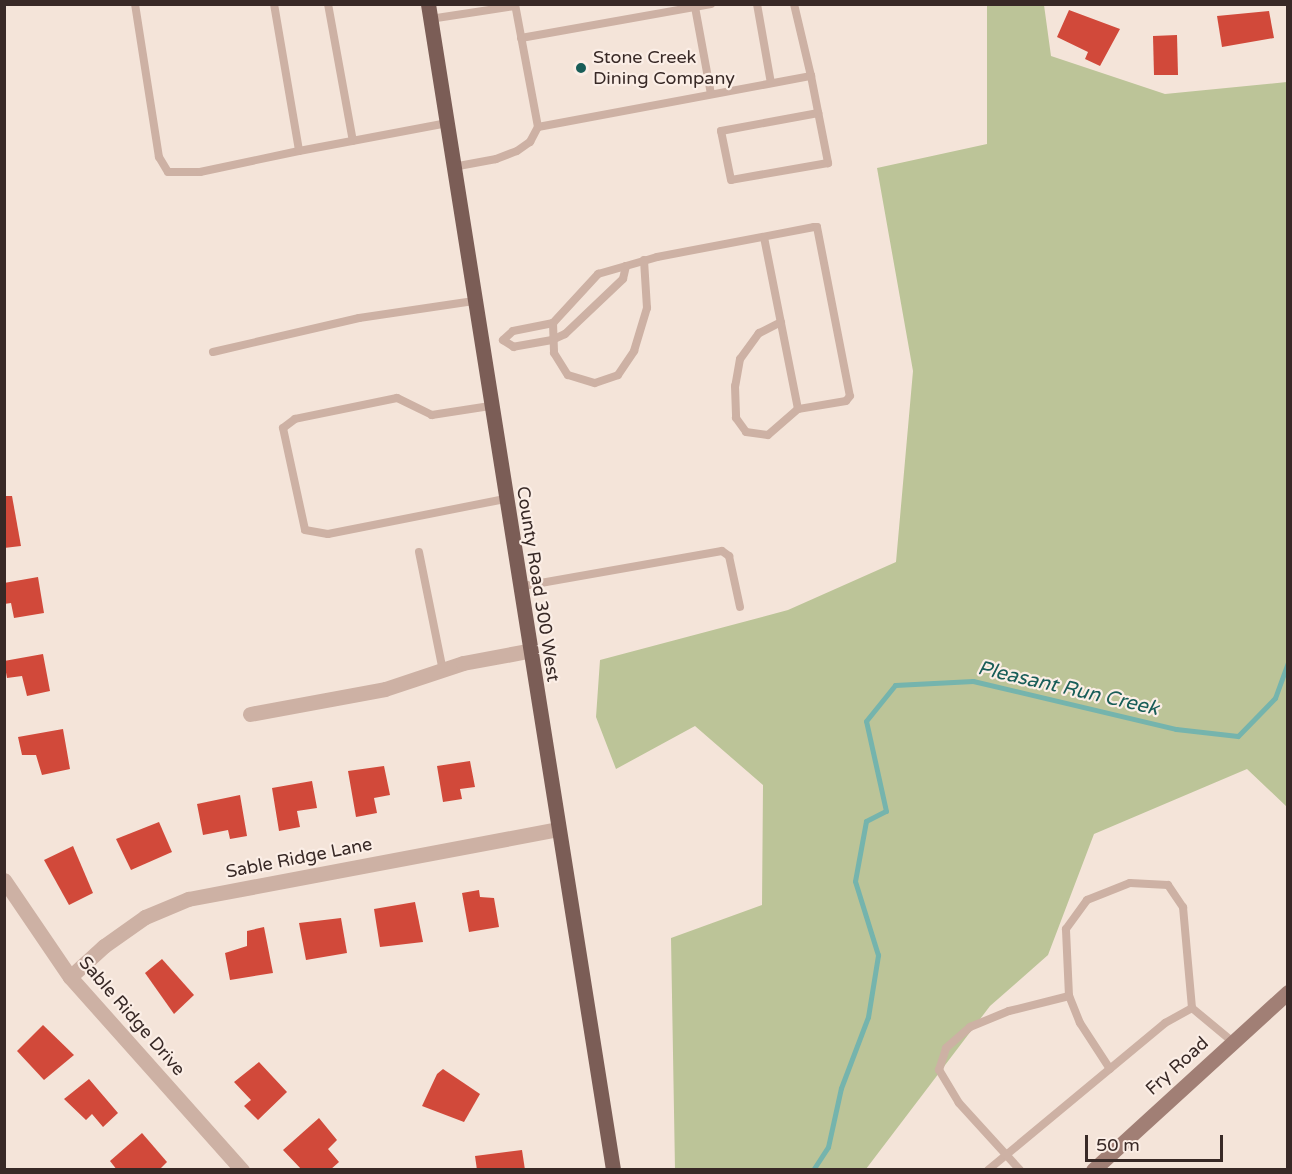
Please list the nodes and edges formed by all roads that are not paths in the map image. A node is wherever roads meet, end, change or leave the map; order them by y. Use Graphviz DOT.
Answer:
graph roads {
  1 [pos="135,4"];
  2 [pos="274,4"];
  3 [pos="328,4"];
  4 [pos="711,4"];
  5 [pos="757,4"];
  6 [pos="794,4"];
  7 [pos="515,5"];
  8 [pos="695,7"];
  9 [pos="429,12"];
  10 [pos="521,38"];
  11 [pos="811,75"];
  12 [pos="771,83"];
  13 [pos="711,94"];
  14 [pos="818,113"];
  15 [pos="447,123"];
  16 [pos="538,127"];
  17 [pos="353,141"];
  18 [pos="299,151"];
  19 [pos="453,167"];
  20 [pos="764,237"];
  21 [pos="644,260"];
  22 [pos="626,266"];
  23 [pos="474,301"];
  24 [pos="781,322"];
  25 [pos="553,323"];
  26 [pos="503,340"];
  27 [pos="552,340"];
  28 [pos="480,343"];
  29 [pos="213,352"];
  30 [pos="490,406"];
  31 [pos="798,409"];
  32 [pos="504,499"];
  33 [pos="419,552"];
  34 [pos="518,587"];
  35 [pos="740,607"];
  36 [pos="528,651"];
  37 [pos="443,671"];
  38 [pos="250,714"];
  39 [pos="557,829"];
  40 [pos="4,880"];
  41 [pos="70,977"];
  42 [pos="1287,992"];
  43 [pos="1069,996"];
  44 [pos="1192,1008"];
  45 [pos="1233,1042"];
  46 [pos="1110,1069"];
  47 [pos="1005,1155"];
  48 [pos="242,1170"];
  49 [pos="612,1170"];
  50 [pos="988,1170"];
  51 [pos="1020,1170"];
  52 [pos="1093,1170"];
  1 -- 18 [label="lane"];
  2 -- 18 [label="lane"];
  3 -- 17 [label="lane"];
  4 -- 8 [label="lane"];
  5 -- 12 [label="lane"];
  6 -- 11 [label="lane"];
  7 -- 9 [label="lane"];
  7 -- 10 [label="lane"];
  8 -- 10 [label="lane"];
  8 -- 13 [label="lane"];
  9 -- 15 [label="main road, County Road 300 West"];
  10 -- 16 [label="lane"];
  11 -- 12 [label="lane"];
  11 -- 14 [label="lane"];
  12 -- 13 [label="lane"];
  13 -- 16 [label="lane"];
  14 -- 14 [label="lane"];
  15 -- 17 [label="lane"];
  15 -- 19 [label="main road, County Road 300 West"];
  16 -- 19 [label="lane"];
  17 -- 18 [label="lane"];
  19 -- 23 [label="main road, County Road 300 West"];
  20 -- 21 [label="lane"];
  20 -- 24 [label="lane"];
  20 -- 31 [label="lane"];
  21 -- 22 [label="lane"];
  21 -- 27 [label="lane"];
  22 -- 25 [label="lane"];
  22 -- 27 [label="lane"];
  23 -- 28 [label="main road, County Road 300 West"];
  23 -- 29 [label="lane"];
  24 -- 31 [label="lane"];
  24 -- 31 [label="lane"];
  25 -- 26 [label="lane"];
  25 -- 27 [label="lane"];
  26 -- 27 [label="lane"];
  26 -- 28 [label="lane"];
  28 -- 30 [label="main road, County Road 300 West"];
  30 -- 32 [label="main road, County Road 300 West"];
  30 -- 32 [label="lane"];
  32 -- 34 [label="main road, County Road 300 West"];
  33 -- 37 [label="lane"];
  34 -- 35 [label="lane"];
  34 -- 36 [label="main road, County Road 300 West"];
  36 -- 37 [label="street"];
  36 -- 39 [label="main road, County Road 300 West"];
  37 -- 38 [label="street"];
  39 -- 41 [label="street, Sable Ridge Lane"];
  39 -- 49 [label="main road, County Road 300 West"];
  40 -- 41 [label="street, Sable Ridge Drive"];
  41 -- 48 [label="street, Sable Ridge Drive"];
  42 -- 45 [label="street, Fry Road"];
  43 -- 44 [label="lane"];
  43 -- 46 [label="lane"];
  43 -- 47 [label="lane"];
  44 -- 45 [label="lane"];
  44 -- 46 [label="lane"];
  45 -- 52 [label="street, Fry Road"];
  46 -- 47 [label="lane"];
  47 -- 50 [label="lane"];
  47 -- 51 [label="lane"];
}
